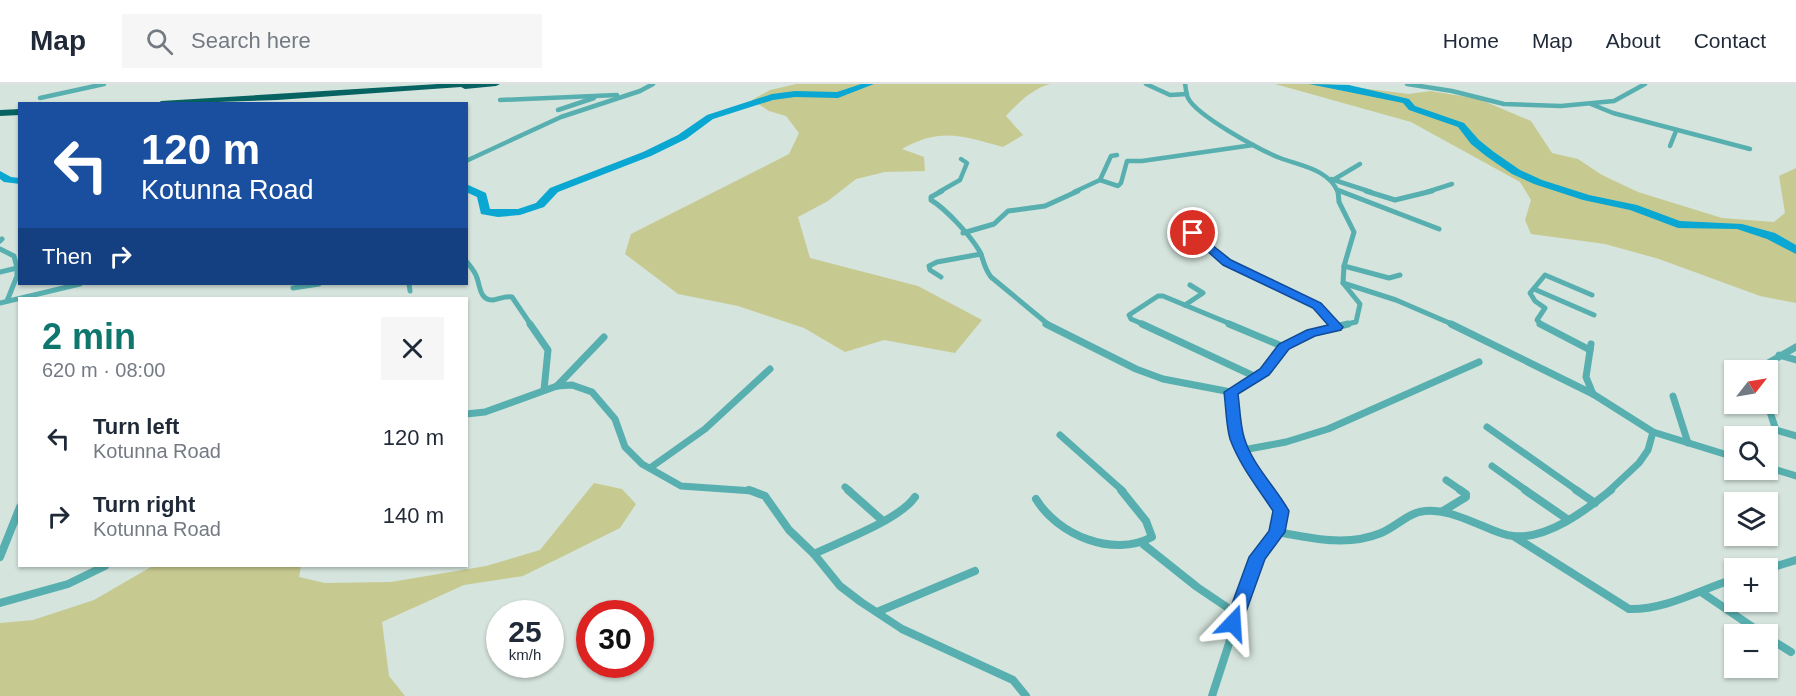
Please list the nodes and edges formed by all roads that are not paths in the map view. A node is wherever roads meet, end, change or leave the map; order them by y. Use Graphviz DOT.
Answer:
graph roads {
  1 [pos="104,84"];
  2 [pos="472,84"];
  3 [pos="491,84"];
  4 [pos="496,84"];
  5 [pos="652,84"];
  6 [pos="1146,84"];
  7 [pos="1185,84"];
  8 [pos="1407,84"];
  9 [pos="1645,84"];
  10 [pos="1187,94"];
  11 [pos="628,95"];
  12 [pos="603,96"];
  13 [pos="40,98"];
  14 [pos="500,100"];
  15 [pos="200,102"];
  16 [pos="245,102"];
  17 [pos="1588,103"];
  18 [pos="18,110"];
  19 [pos="558,110"];
  20 [pos="0,111"];
  21 [pos="1676,131"];
  22 [pos="1253,145"];
  23 [pos="1670,146"];
  24 [pos="1750,149"];
  25 [pos="1117,155"];
  26 [pos="961,159"];
  27 [pos="468,160"];
  28 [pos="1360,164"];
  29 [pos="1331,179"];
  30 [pos="1100,180"];
  31 [pos="1452,184"];
  32 [pos="1338,190"];
  33 [pos="1439,229"];
  34 [pos="963,233"];
  35 [pos="1193,233"];
  36 [pos="0,249"];
  37 [pos="981,254"];
  38 [pos="468,264"];
  39 [pos="1344,266"];
  40 [pos="17,268"];
  41 [pos="0,272"];
  42 [pos="1400,275"];
  43 [pos="941,278"];
  44 [pos="1344,283"];
  45 [pos="76,285"];
  46 [pos="313,285"];
  47 [pos="1190,285"];
  48 [pos="293,288"];
  49 [pos="1534,289"];
  50 [pos="1592,295"];
  51 [pos="24,297"];
  52 [pos="18,298"];
  53 [pos="3,302"];
  54 [pos="1185,305"];
  55 [pos="1594,315"];
  56 [pos="1336,327"];
  57 [pos="604,337"];
  58 [pos="1284,347"];
  59 [pos="1796,347"];
  60 [pos="1779,355"];
  61 [pos="1770,360"];
  62 [pos="1796,360"];
  63 [pos="1479,362"];
  64 [pos="770,369"];
  65 [pos="1256,377"];
  66 [pos="557,386"];
  67 [pos="544,390"];
  68 [pos="1231,392"];
  69 [pos="1593,394"];
  70 [pos="1673,396"];
  71 [pos="468,414"];
  72 [pos="1771,414"];
  73 [pos="1487,427"];
  74 [pos="1653,432"];
  75 [pos="1060,435"];
  76 [pos="1796,436"];
  77 [pos="1688,443"];
  78 [pos="1243,450"];
  79 [pos="1724,454"];
  80 [pos="1492,466"];
  81 [pos="650,468"];
  82 [pos="1778,470"];
  83 [pos="1796,476"];
  84 [pos="1446,480"];
  85 [pos="845,487"];
  86 [pos="915,497"];
  87 [pos="1035,499"];
  88 [pos="1595,503"];
  89 [pos="1443,511"];
  90 [pos="18,512"];
  91 [pos="1567,519"];
  92 [pos="883,521"];
  93 [pos="1277,532"];
  94 [pos="1515,537"];
  95 [pos="1143,544"];
  96 [pos="814,554"];
  97 [pos="0,557"];
  98 [pos="1796,560"];
  99 [pos="1778,566"];
  100 [pos="103,567"];
  101 [pos="975,571"];
  102 [pos="1724,583"];
  103 [pos="1701,592"];
  104 [pos="0,603"];
  105 [pos="877,612"];
  106 [pos="1237,614"];
  107 [pos="1748,624"];
  108 [pos="1778,644"];
  109 [pos="1791,652"];
  110 [pos="1026,696"];
  111 [pos="1212,696"];
  1 -- 13 [label="street"];
  2 -- 15 [label="highway"];
  3 -- 4 [label="highway"];
  3 -- 16 [label="highway"];
  5 -- 11 [label="street"];
  6 -- 10 [label="street"];
  7 -- 10 [label="street"];
  8 -- 17 [label="street"];
  9 -- 17 [label="street"];
  10 -- 22 [label="street"];
  11 -- 12 [label="street"];
  11 -- 27 [label="street"];
  12 -- 14 [label="street"];
  12 -- 19 [label="street"];
  17 -- 21 [label="street"];
  18 -- 20 [label="highway"];
  21 -- 23 [label="street"];
  21 -- 24 [label="street"];
  22 -- 29 [label="street"];
  22 -- 30 [label="street"];
  25 -- 30 [label="street"];
  26 -- 34 [label="street"];
  28 -- 29 [label="street"];
  29 -- 31 [label="street"];
  29 -- 32 [label="street"];
  30 -- 34 [label="street"];
  32 -- 33 [label="street"];
  32 -- 39 [label="street"];
  34 -- 37 [label="street"];
  35 -- 56 [label="street"];
  36 -- 40 [label="street"];
  37 -- 43 [label="street"];
  37 -- 68 [label="street"];
  38 -- 67 [label="street"];
  39 -- 42 [label="street"];
  39 -- 44 [label="street"];
  40 -- 41 [label="street"];
  40 -- 53 [label="street"];
  44 -- 56 [label="street"];
  44 -- 69 [label="street"];
  45 -- 51 [label="street"];
  46 -- 48 [label="street"];
  47 -- 54 [label="street"];
  49 -- 50 [label="street"];
  49 -- 55 [label="street"];
  49 -- 69 [label="street"];
  52 -- 53 [label="street"];
  54 -- 58 [label="street"];
  54 -- 65 [label="street"];
  56 -- 58 [label="street"];
  57 -- 66 [label="street"];
  58 -- 65 [label="street"];
  59 -- 60 [label="street"];
  60 -- 61 [label="street"];
  60 -- 62 [label="street"];
  63 -- 78 [label="street"];
  64 -- 81 [label="street"];
  65 -- 68 [label="street"];
  66 -- 67 [label="street"];
  66 -- 81 [label="street"];
  67 -- 71 [label="street"];
  68 -- 78 [label="street"];
  69 -- 74 [label="street"];
  70 -- 77 [label="street"];
  72 -- 76 [label="street"];
  73 -- 88 [label="street"];
  74 -- 77 [label="street"];
  74 -- 88 [label="street"];
  75 -- 95 [label="street"];
  77 -- 79 [label="street"];
  78 -- 93 [label="street"];
  80 -- 91 [label="street"];
  81 -- 96 [label="street"];
  82 -- 83 [label="street"];
  84 -- 89 [label="street"];
  85 -- 92 [label="street"];
  86 -- 92 [label="street"];
  87 -- 95 [label="street"];
  88 -- 91 [label="street"];
  89 -- 93 [label="street"];
  89 -- 94 [label="street"];
  90 -- 97 [label="street"];
  91 -- 94 [label="street"];
  92 -- 96 [label="street"];
  93 -- 106 [label="street"];
  94 -- 103 [label="street"];
  95 -- 106 [label="street"];
  96 -- 105 [label="street"];
  98 -- 99 [label="street"];
  100 -- 104 [label="street"];
  101 -- 105 [label="street"];
  102 -- 103 [label="street"];
  103 -- 107 [label="street"];
  105 -- 110 [label="street"];
  106 -- 111 [label="street"];
  108 -- 109 [label="street"];
}
